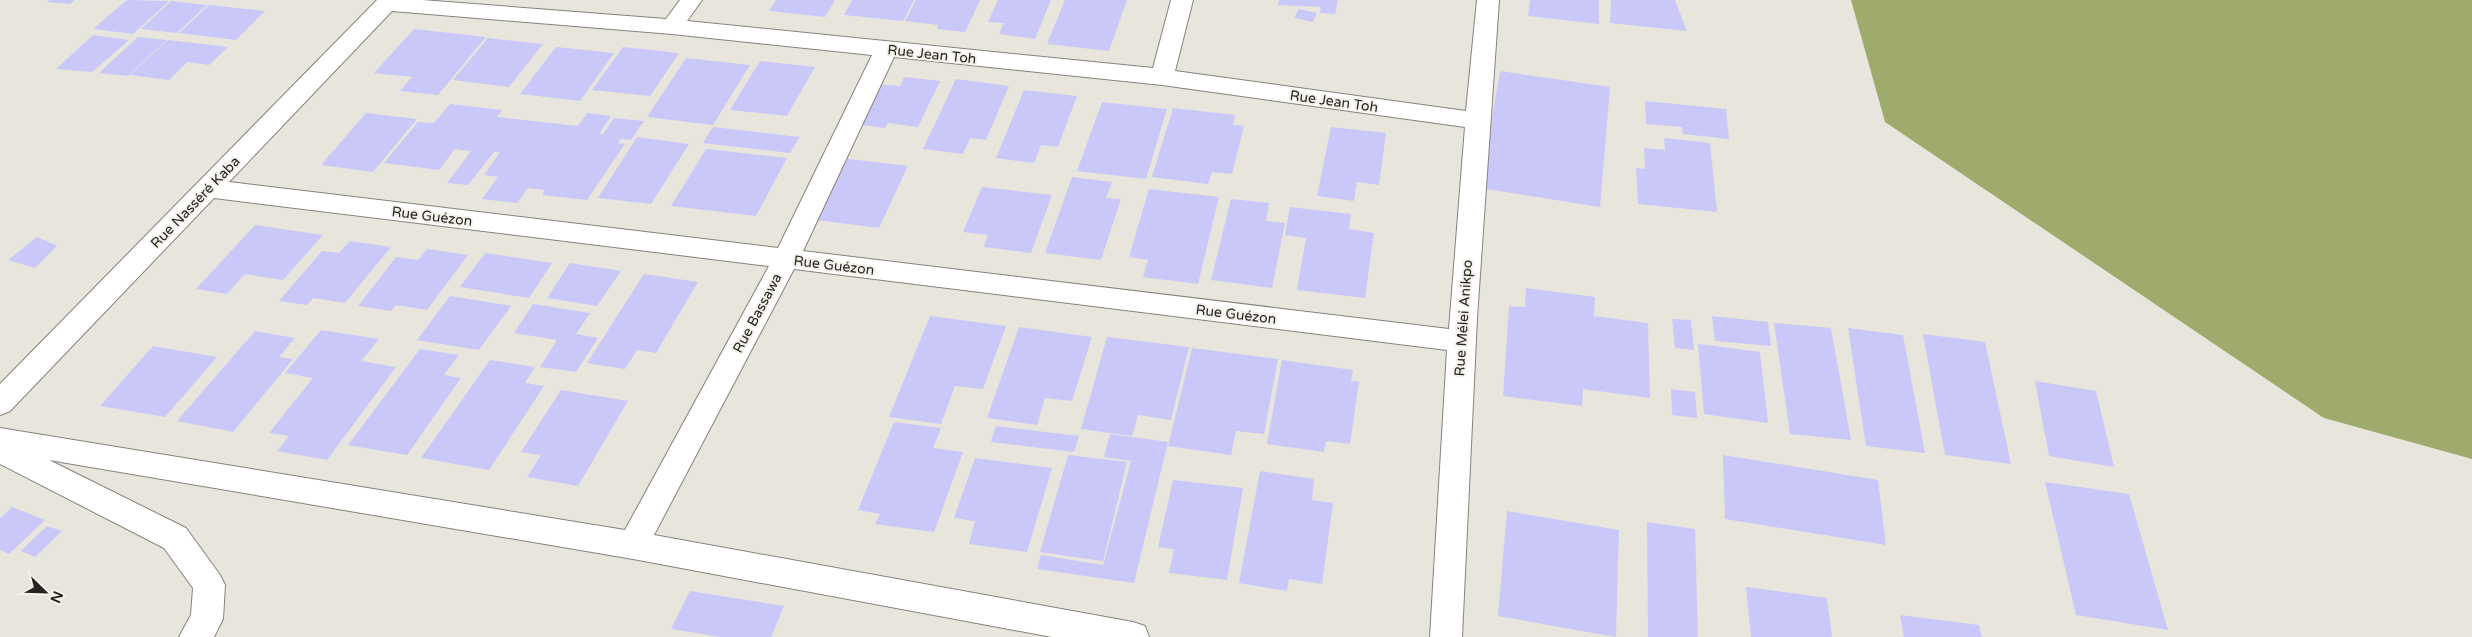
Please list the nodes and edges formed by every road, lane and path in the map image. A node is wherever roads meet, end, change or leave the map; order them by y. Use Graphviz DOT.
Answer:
graph roads {
  1 [pos="691,0"];
  2 [pos="1182,0"];
  3 [pos="1488,0"];
  4 [pos="388,2"];
  5 [pos="672,27"];
  6 [pos="886,49"];
  7 [pos="1162,77"];
  8 [pos="1477,121"];
  9 [pos="208,188"];
  10 [pos="786,260"];
  11 [pos="1460,341"];
  12 [pos="0,403"];
  13 [pos="0,440"];
  14 [pos="0,450"];
  15 [pos="634,545"];
  16 [pos="195,637"];
  17 [pos="1133,637"];
  18 [pos="1446,637"];
  1 -- 5 [label="street"];
  2 -- 7 [label="street"];
  3 -- 8 [label="street, Rue Mélei Anikpo"];
  4 -- 5 [label="street, Rue Jean Toh"];
  4 -- 9 [label="street, Rue Nasséré Kaba"];
  5 -- 6 [label="street, Rue Jean Toh"];
  6 -- 7 [label="street, Rue Jean Toh"];
  6 -- 10 [label="street, Rue Bassawa"];
  7 -- 8 [label="street, Rue Jean Toh"];
  8 -- 11 [label="street, Rue Mélei Anikpo"];
  9 -- 10 [label="street, Rue Guézon"];
  9 -- 12 [label="street, Rue Nasséré Kaba"];
  10 -- 11 [label="street, Rue Guézon"];
  10 -- 15 [label="street, Rue Bassawa"];
  11 -- 18 [label="street, Rue Mélei Anikpo"];
  13 -- 15 [label="street"];
  14 -- 16 [label="street"];
  15 -- 17 [label="street"];
}
